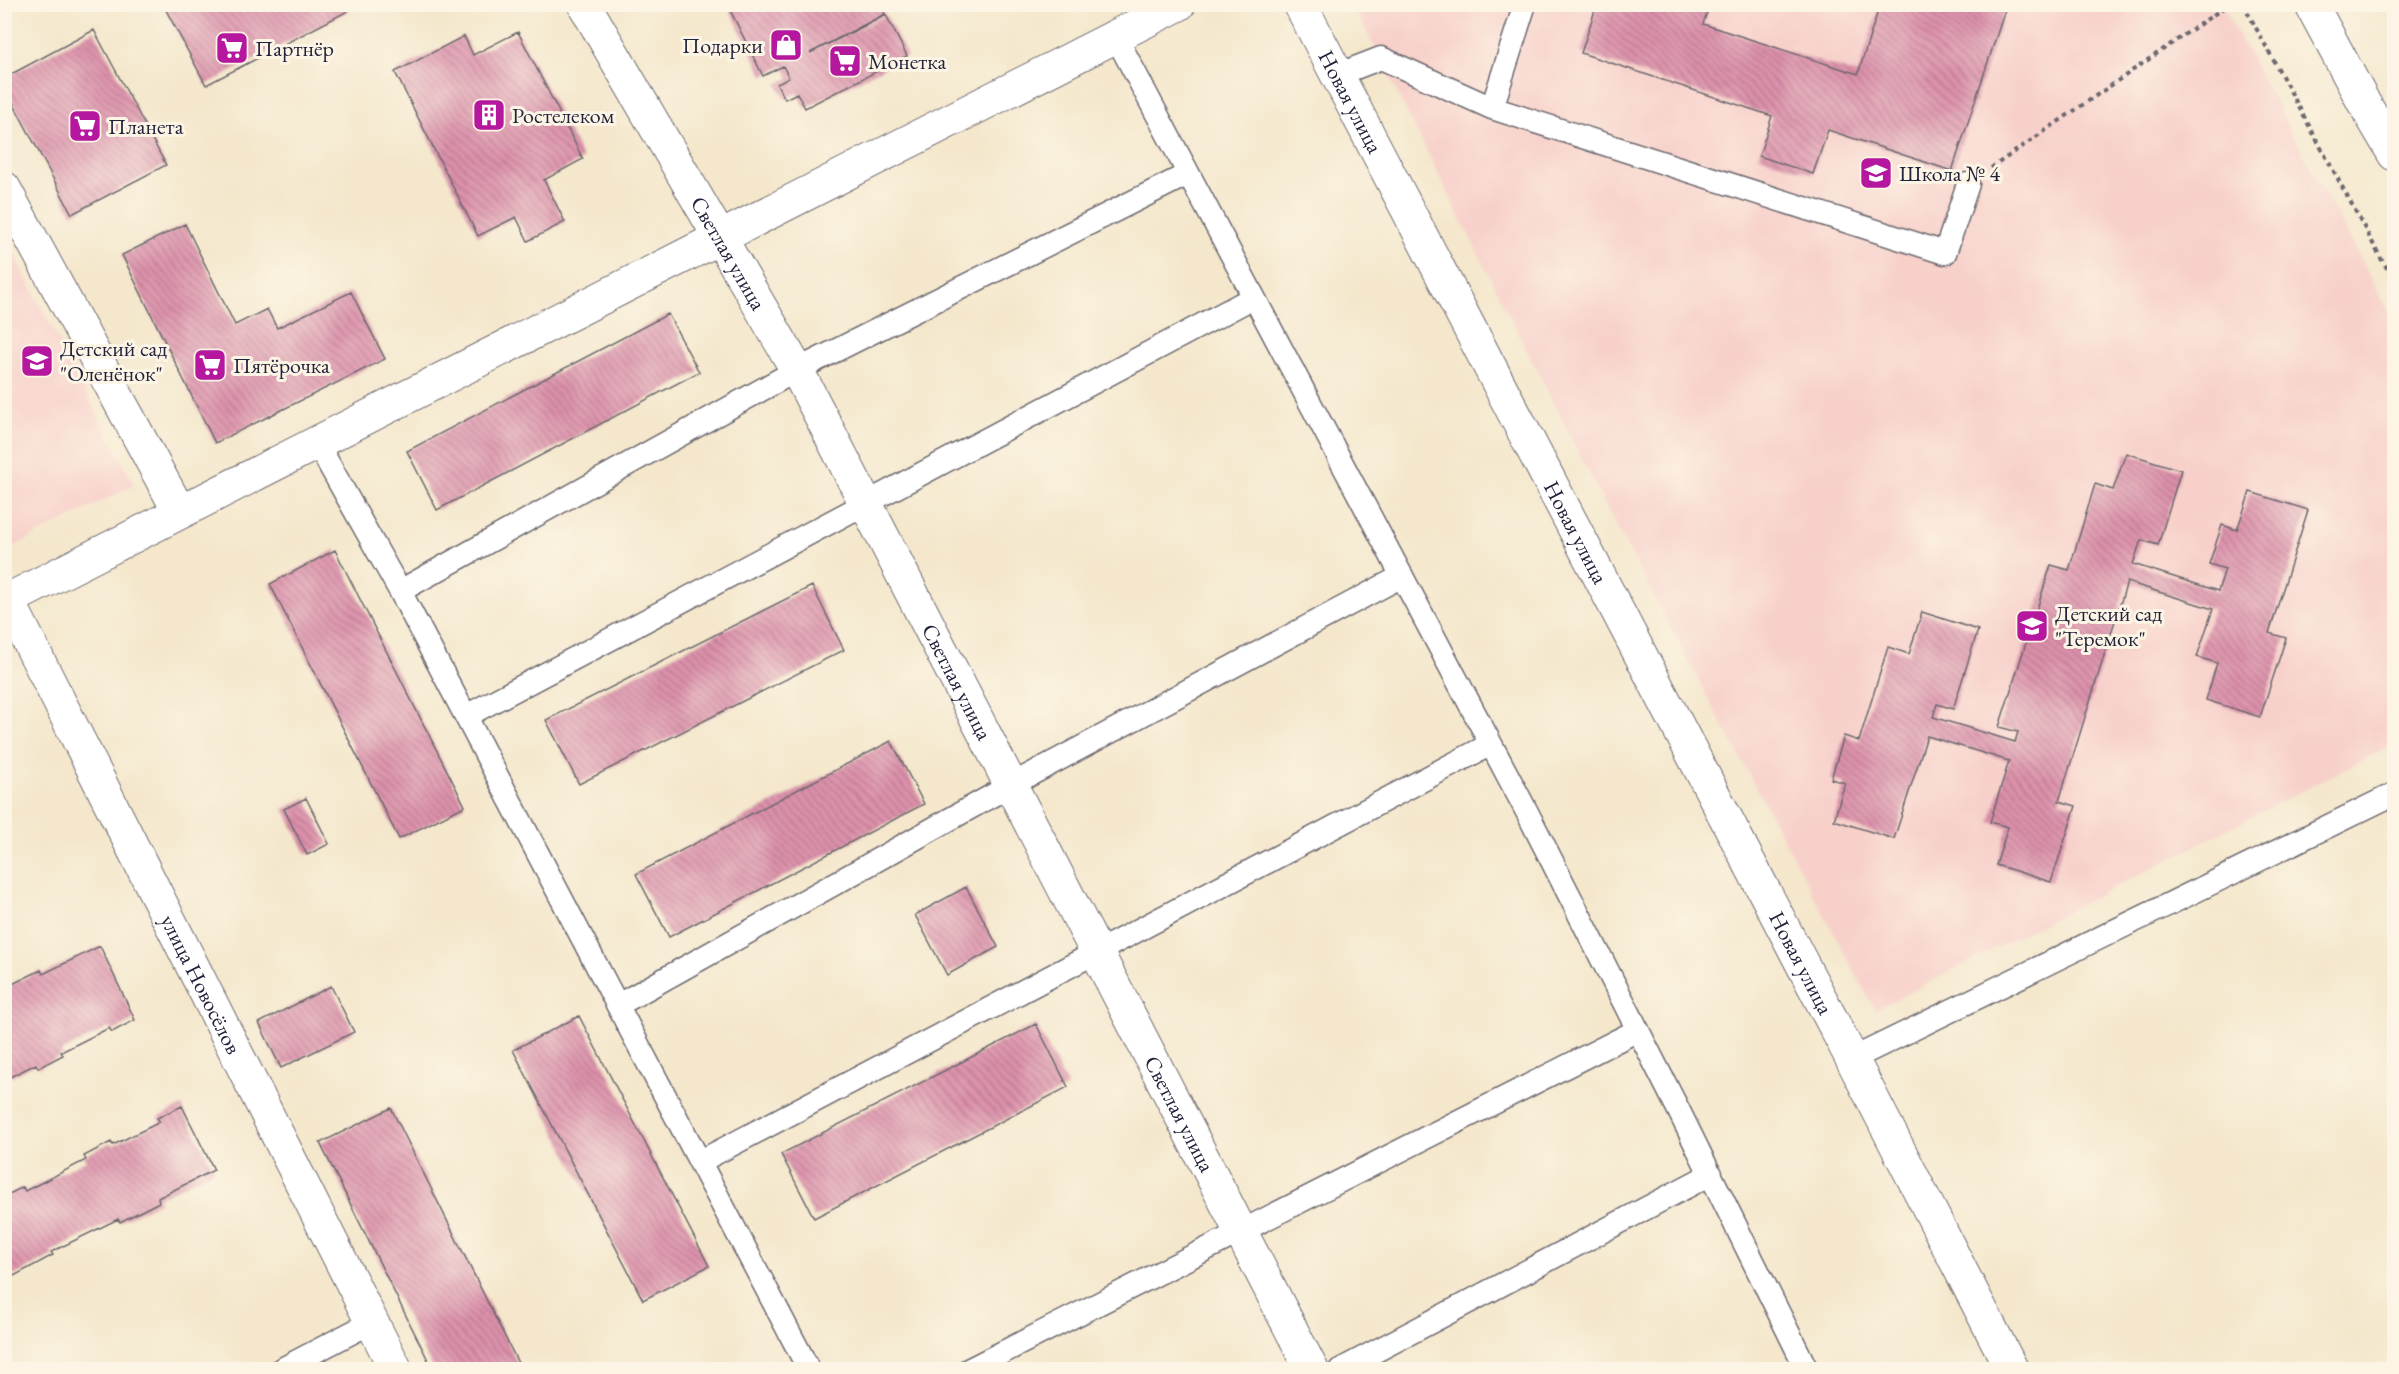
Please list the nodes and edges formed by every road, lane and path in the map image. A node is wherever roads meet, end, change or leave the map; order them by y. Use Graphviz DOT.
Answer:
graph roads {
  1 [pos="584,4"];
  2 [pos="1179,4"];
  3 [pos="1299,4"];
  4 [pos="1525,4"];
  5 [pos="2229,4"];
  6 [pos="2243,4"];
  7 [pos="2310,4"];
  8 [pos="1116,37"];
  9 [pos="1337,75"];
  10 [pos="1492,108"];
  11 [pos="2394,154"];
  12 [pos="1188,174"];
  13 [pos="1968,184"];
  14 [pos="4,188"];
  15 [pos="719,238"];
  16 [pos="2394,279"];
  17 [pos="1254,297"];
  18 [pos="796,370"];
  19 [pos="317,443"];
  20 [pos="865,503"];
  21 [pos="179,512"];
  22 [pos="1402,576"];
  23 [pos="400,591"];
  24 [pos="6,601"];
  25 [pos="466,716"];
  26 [pos="1491,744"];
  27 [pos="1011,785"];
  28 [pos="2394,794"];
  29 [pos="1097,952"];
  30 [pos="618,1005"];
  31 [pos="1638,1030"];
  32 [pos="1852,1059"];
  33 [pos="701,1161"];
  34 [pos="1711,1174"];
  35 [pos="1241,1231"];
  36 [pos="372,1322"];
  37 [pos="280,1370"];
  38 [pos="396,1370"];
  39 [pos="809,1370"];
  40 [pos="968,1370"];
  41 [pos="1312,1370"];
  42 [pos="1340,1370"];
  43 [pos="1807,1370"];
  44 [pos="2012,1370"];
  1 -- 15 [label="street, Светлая улица"];
  2 -- 8 [label="street"];
  3 -- 9 [label="street, Новая улица"];
  4 -- 10 [label="lane"];
  5 -- 13 [label="path"];
  6 -- 16 [label="path"];
  7 -- 11 [label="street"];
  8 -- 12 [label="lane"];
  8 -- 15 [label="street"];
  9 -- 10 [label="lane"];
  9 -- 32 [label="street, Новая улица"];
  10 -- 13 [label="lane"];
  12 -- 17 [label="lane"];
  12 -- 18 [label="lane"];
  14 -- 21 [label="street"];
  15 -- 18 [label="street, Светлая улица"];
  15 -- 19 [label="street"];
  17 -- 20 [label="lane"];
  17 -- 22 [label="lane"];
  18 -- 20 [label="street, Светлая улица"];
  18 -- 23 [label="lane"];
  19 -- 21 [label="street"];
  19 -- 23 [label="lane"];
  20 -- 25 [label="lane"];
  20 -- 27 [label="street, Светлая улица"];
  21 -- 24 [label="street"];
  22 -- 26 [label="lane"];
  22 -- 27 [label="lane"];
  23 -- 25 [label="lane"];
  24 -- 36 [label="street, улица Новосёлов"];
  25 -- 30 [label="lane"];
  26 -- 29 [label="lane"];
  26 -- 31 [label="lane"];
  27 -- 29 [label="street, Светлая улица"];
  27 -- 30 [label="lane"];
  28 -- 32 [label="lane"];
  29 -- 33 [label="lane"];
  29 -- 35 [label="street, Светлая улица"];
  30 -- 33 [label="lane"];
  31 -- 34 [label="lane"];
  31 -- 35 [label="lane"];
  32 -- 44 [label="street, Новая улица"];
  33 -- 39 [label="lane"];
  34 -- 42 [label="lane"];
  34 -- 43 [label="lane"];
  35 -- 40 [label="lane"];
  35 -- 41 [label="street, Светлая улица"];
  36 -- 37 [label="lane"];
  36 -- 38 [label="street, улица Новосёлов"];
}
